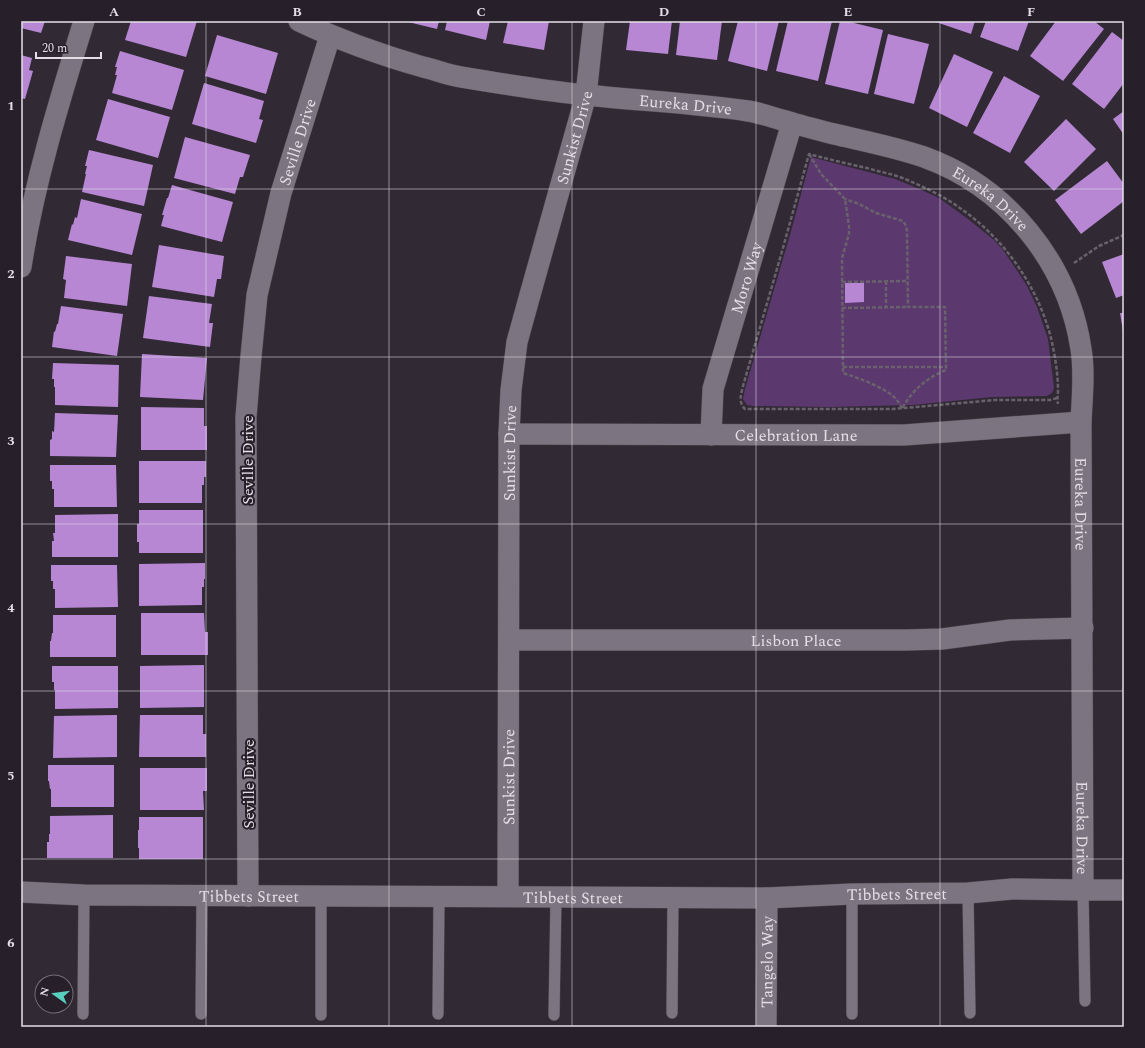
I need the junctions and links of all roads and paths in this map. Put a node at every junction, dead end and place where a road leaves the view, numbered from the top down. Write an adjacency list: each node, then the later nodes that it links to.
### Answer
1 (84, 21): 10 (street)
2 (299, 21): 4 (street, Eureka Drive)
3 (594, 21): 5 (street, Sunkist Drive)
4 (330, 36): 5 (street, Eureka Drive); 33 (street, Seville Drive)
5 (586, 95): 6 (street, Eureka Drive); 22 (street, Sunkist Drive)
6 (792, 123): 11 (street, Eureka Drive); 23 (street, Moro Way)
7 (808, 154): 8 (path); 20 (path); 20 (path)
8 (845, 199): 13 (path); 14 (path)
9 (1124, 235): 11 (path)
10 (21, 267)
11 (1055, 271): 21 (street, Eureka Drive)
12 (886, 281): 13 (path); 14 (path); 15 (path)
13 (908, 281): 16 (path)
14 (842, 282): 17 (path)
15 (886, 307): 16 (path); 17 (path)
16 (908, 307): 19 (path)
17 (842, 308): 18 (path)
18 (843, 367): 19 (path); 20 (path)
19 (946, 367): 20 (path)
20 (902, 409)
21 (1081, 422): 23 (street, Celebration Lane); 24 (street, Eureka Drive)
22 (509, 434): 23 (street, Celebration Lane); 25 (street, Sunkist Drive)
23 (711, 435)
24 (1083, 628): 25 (street, Lisbon Place); 26 (street, Eureka Drive)
25 (509, 640): 35 (street, Sunkist Drive)
26 (1083, 890): 27 (street, Tibbets Street); 29 (street, Tibbets Street); 40 (lane)
27 (1124, 890)
28 (21, 892): 31 (street, Tibbets Street)
29 (968, 893): 30 (street, Tibbets Street); 42 (lane)
30 (852, 894): 39 (street, Tibbets Street); 46 (lane)
31 (84, 895): 32 (street, Tibbets Street); 43 (lane)
32 (202, 896): 33 (street, Tibbets Street); 44 (lane)
33 (248, 896): 34 (street, Tibbets Street)
34 (321, 896): 36 (street, Tibbets Street); 47 (lane)
35 (508, 896): 36 (street, Tibbets Street); 37 (street, Tibbets Street)
36 (439, 897): 45 (lane)
37 (556, 897): 38 (street, Tibbets Street); 48 (lane)
38 (673, 897): 39 (street, Tibbets Street); 41 (lane)
39 (767, 898): 49 (street, Tangelo Way)
40 (1085, 1001)
41 (672, 1013)
42 (970, 1013)
43 (83, 1014)
44 (201, 1014)
45 (438, 1014)
46 (852, 1014)
47 (321, 1015)
48 (554, 1015)
49 (766, 1027)

